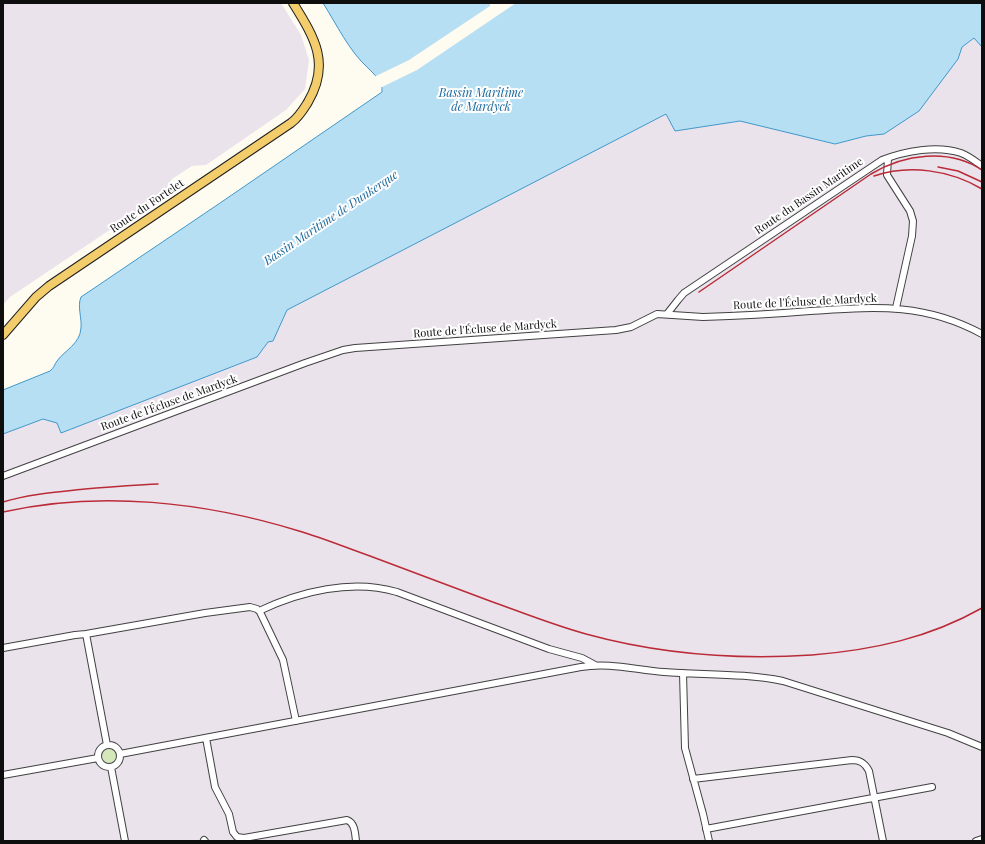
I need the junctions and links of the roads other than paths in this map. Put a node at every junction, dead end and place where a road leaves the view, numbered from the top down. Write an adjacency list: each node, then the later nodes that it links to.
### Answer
1 (293, 3): 2 (main road, Route du Fortelet)
2 (308, 102): 7 (main road, Route du Fortelet); 9 (main road, Route du Fortelet)
3 (888, 158): 4 (street, Route du Bassin Maritime); 5 (street); 6 (street, Route du Bassin Maritime)
4 (982, 166)
5 (896, 308): 6 (street, Route de l'Écluse de Mardyck); 8 (street, Route de l'Écluse de Mardyck)
6 (668, 314): 10 (street, Route de l'Écluse de Mardyck)
7 (3, 328)
8 (982, 334)
9 (3, 335)
10 (3, 476)
11 (259, 611): 12 (street); 14 (street); 16 (street)
12 (86, 634): 13 (street); 18 (street)
13 (3, 648)
14 (595, 665): 15 (street); 16 (street)
15 (683, 673): 19 (street); 24 (street)
16 (296, 720): 17 (street)
17 (206, 738): 20 (street); 31 (street)
18 (107, 745): 20 (street); 21 (street)
19 (982, 746)
20 (120, 754): 22 (street)
21 (98, 758): 22 (street); 23 (street)
22 (111, 767): 30 (street)
23 (3, 775)
24 (693, 779): 26 (street); 27 (street)
25 (932, 787): 26 (street)
26 (875, 798): 27 (street); 33 (street)
27 (706, 829): 29 (street)
28 (982, 839): 34 (street)
29 (708, 840): 32 (street)
30 (125, 841)
31 (356, 841)
32 (701, 841)
33 (883, 841)
34 (976, 841)

